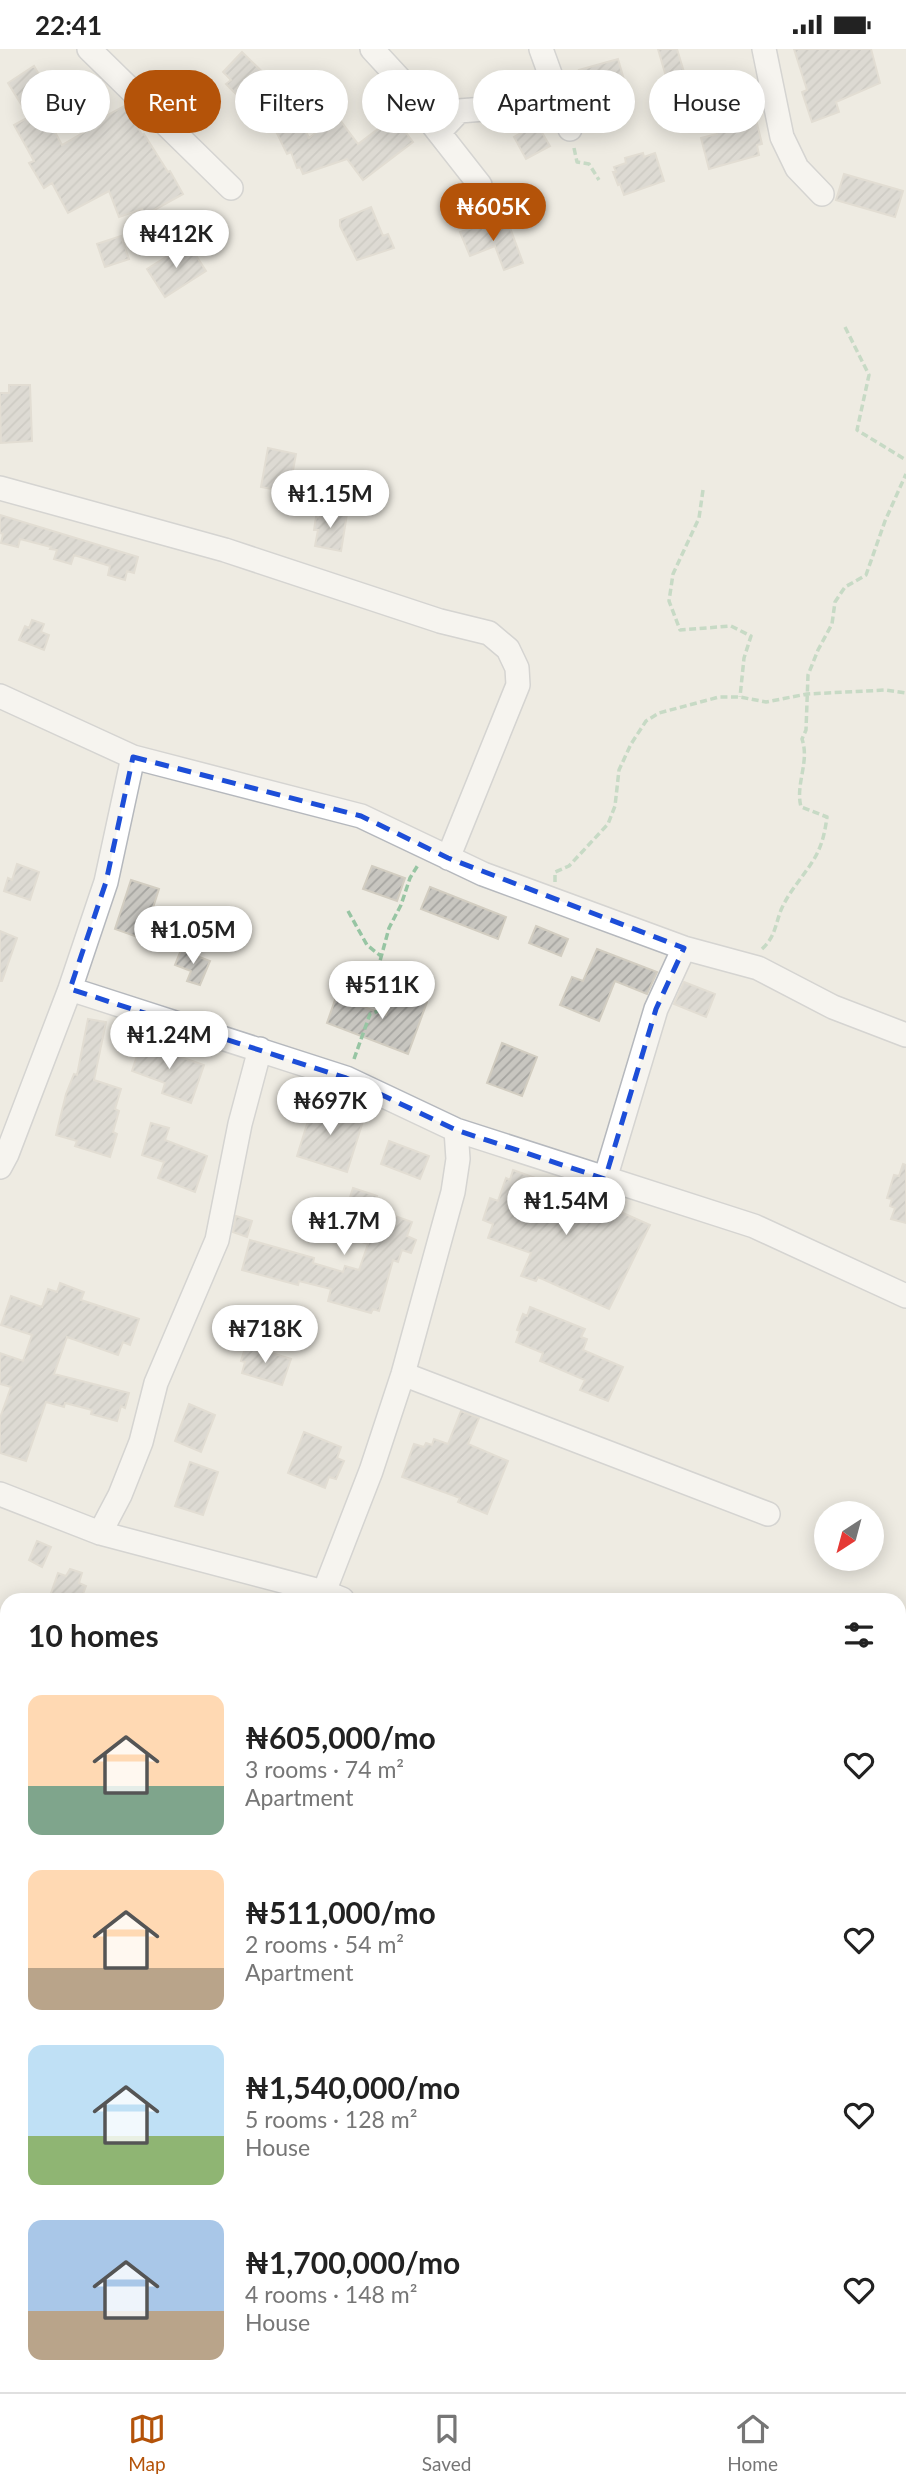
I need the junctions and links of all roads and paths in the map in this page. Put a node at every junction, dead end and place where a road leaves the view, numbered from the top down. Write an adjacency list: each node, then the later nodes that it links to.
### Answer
1 (89, 49): 9 (street)
2 (372, 49): 6 (street); 11 (street)
3 (541, 49): 5 (street)
4 (764, 49): 10 (street)
5 (548, 70)
6 (473, 110)
7 (570, 133): 8 (path)
8 (599, 180)
9 (231, 188)
10 (822, 194)
11 (473, 214)
12 (845, 327): 13 (path)
13 (906, 460)
14 (906, 474): 18 (path)
15 (0, 488): 22 (street)
16 (703, 490): 20 (path)
17 (906, 693): 18 (path)
18 (807, 694): 20 (path); 27 (path)
19 (0, 696): 21 (street)
20 (740, 697): 23 (path)
21 (133, 757): 22 (street); 28 (street)
22 (448, 857): 23 (street); 26 (path)
23 (555, 901): 25 (street)
24 (348, 911): 26 (path)
25 (684, 948): 27 (street); 34 (street)
26 (382, 957): 31 (path)
27 (758, 968): 29 (street)
28 (70, 989): 30 (street); 33 (street)
29 (906, 1035)
30 (260, 1049): 31 (street); 39 (street)
31 (346, 1078): 32 (street)
32 (456, 1130): 34 (street); 36 (street)
33 (0, 1167)
34 (605, 1179): 35 (street)
35 (906, 1296)
36 (403, 1374): 38 (street); 41 (street)
37 (0, 1494): 39 (street)
38 (768, 1514)
39 (100, 1533): 40 (street)
40 (322, 1593)
41 (334, 1593)

